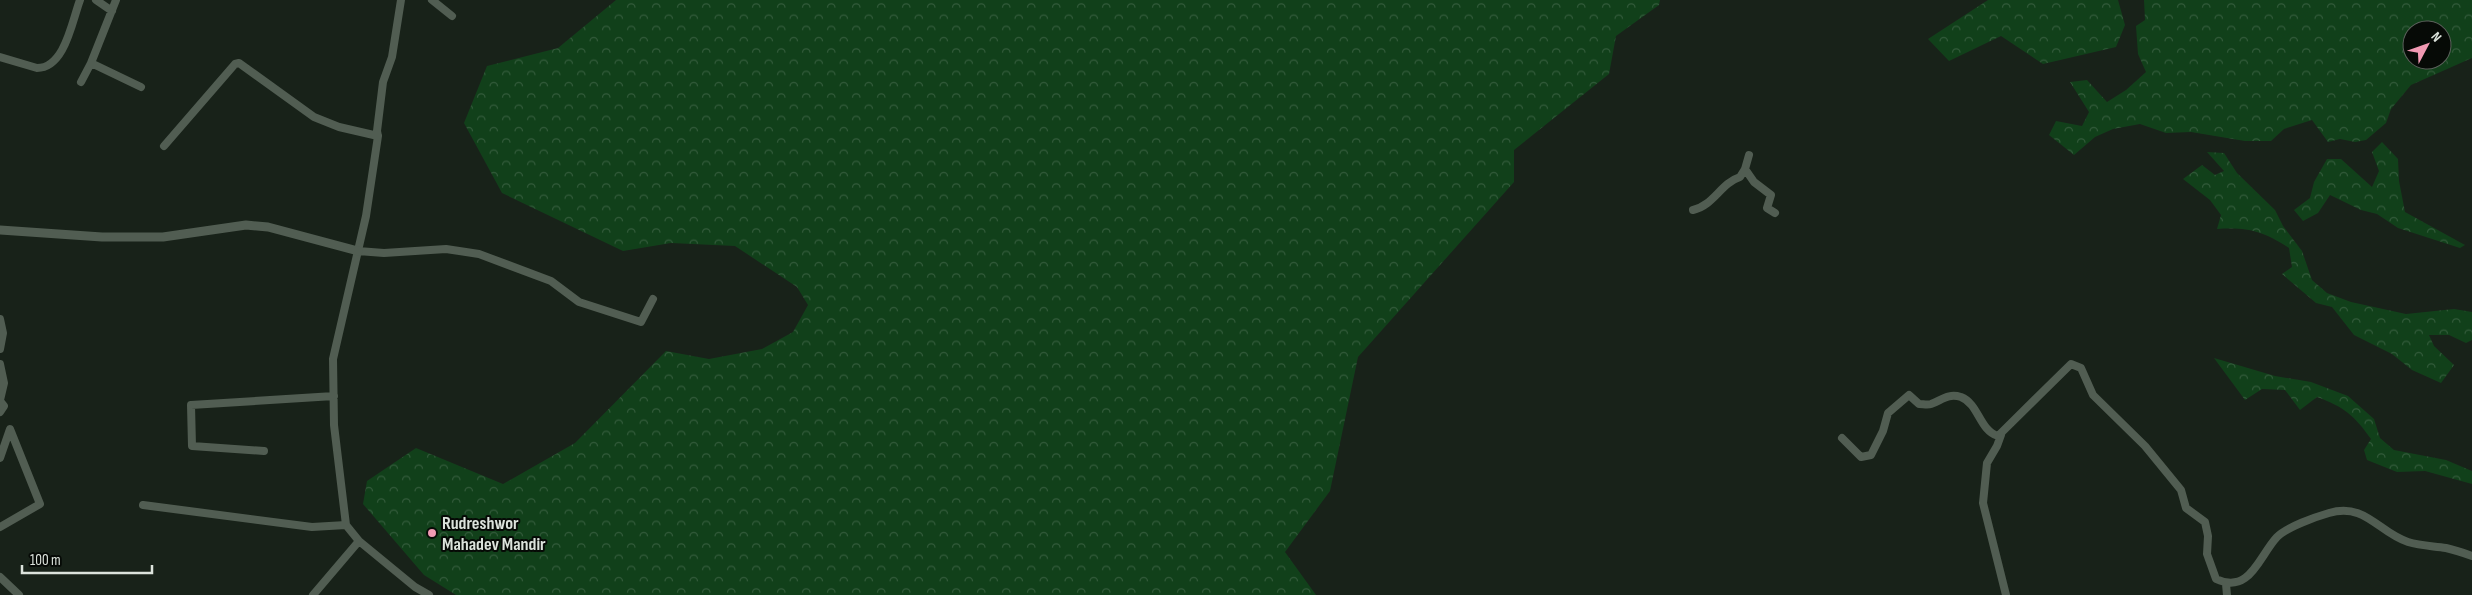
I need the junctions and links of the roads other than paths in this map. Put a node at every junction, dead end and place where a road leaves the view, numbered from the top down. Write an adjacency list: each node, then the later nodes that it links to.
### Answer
1 (80, 0): 8 (street)
2 (96, 0): 6 (street)
3 (116, 0): 6 (street)
4 (401, 0): 12 (street)
5 (432, 0): 7 (street)
6 (112, 11): 9 (street)
7 (452, 16)
8 (0, 57)
9 (91, 63): 10 (street); 11 (street)
10 (81, 82)
11 (141, 87)
12 (378, 136): 13 (street); 19 (street)
13 (164, 146)
14 (1749, 155): 15 (street)
15 (1745, 169): 16 (street); 17 (street)
16 (1693, 210)
17 (1775, 213)
18 (0, 230): 19 (street)
19 (358, 251): 20 (street); 24 (street)
20 (653, 299)
21 (0, 319): 22 (street)
22 (0, 349)
23 (0, 364): 25 (street)
24 (334, 396): 29 (street); 32 (street)
25 (0, 401): 26 (street)
26 (0, 412)
27 (2001, 435): 28 (street); 37 (street); 41 (street)
28 (1842, 438)
29 (264, 452)
30 (0, 458): 33 (street)
31 (143, 505): 32 (street)
32 (346, 525): 34 (street)
33 (0, 527)
34 (359, 541): 39 (street); 40 (street)
35 (2472, 556): 37 (street)
36 (0, 577): 38 (street)
37 (2226, 584): 42 (street)
38 (19, 595)
39 (313, 595)
40 (430, 595)
41 (2006, 595)
42 (2227, 595)

